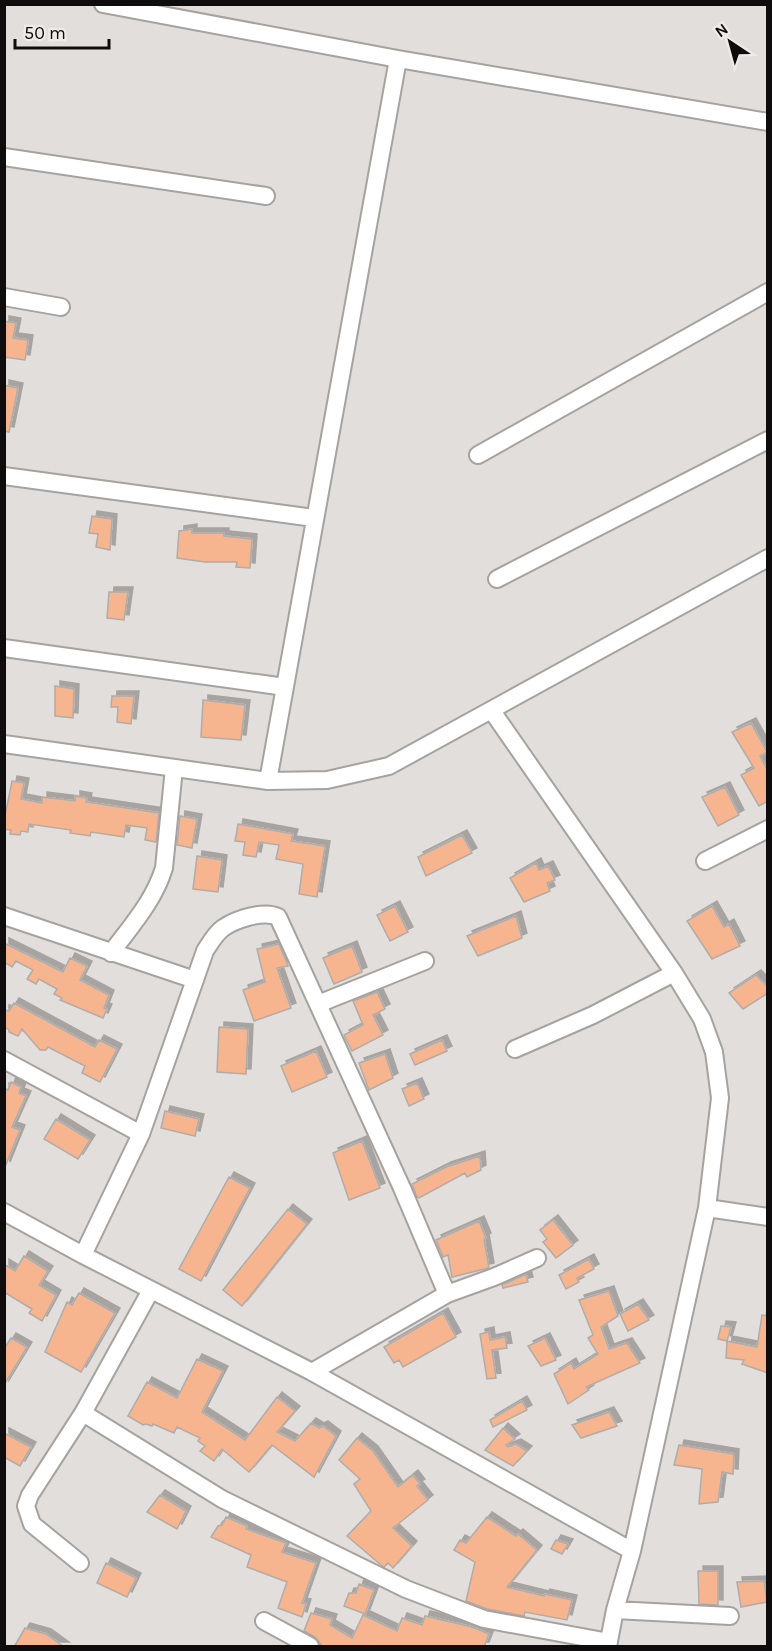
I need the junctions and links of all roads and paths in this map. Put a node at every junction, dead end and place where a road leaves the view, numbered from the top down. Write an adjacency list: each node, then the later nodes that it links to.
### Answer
1 (103, 4): 2 (street)
2 (398, 59): 3 (street); 12 (street)
3 (768, 122)
4 (4, 157): 5 (street)
5 (266, 196)
6 (768, 292): 10 (street)
7 (4, 297): 8 (street)
8 (61, 307)
9 (768, 440): 14 (street)
10 (478, 455)
11 (4, 476): 12 (street)
12 (314, 518): 16 (street)
13 (768, 558): 17 (street)
14 (497, 579)
15 (4, 648): 16 (street)
16 (285, 687): 20 (street)
17 (492, 711): 20 (street); 26 (street)
18 (4, 744): 19 (street)
19 (174, 768): 20 (street); 24 (street)
20 (268, 781)
21 (768, 829): 22 (street)
22 (705, 861)
23 (4, 916): 24 (street)
24 (111, 953): 27 (street)
25 (424, 960): 28 (street)
26 (674, 973): 29 (street); 32 (street)
27 (195, 980): 28 (street); 31 (street)
28 (318, 1004): 38 (street)
29 (515, 1049)
30 (4, 1060): 31 (street)
31 (141, 1134): 35 (street)
32 (707, 1208): 34 (street); 41 (street)
33 (4, 1212): 35 (street)
34 (768, 1217)
35 (83, 1255): 37 (street)
36 (537, 1258): 38 (street)
37 (151, 1290): 39 (street); 40 (street)
38 (447, 1294): 39 (street)
39 (312, 1372): 41 (street)
40 (83, 1413): 42 (street); 46 (street)
41 (632, 1551): 43 (street)
42 (80, 1563)
43 (615, 1610): 44 (street); 46 (street)
44 (730, 1616)
45 (264, 1621): 47 (street)
46 (609, 1644)
47 (310, 1647)

